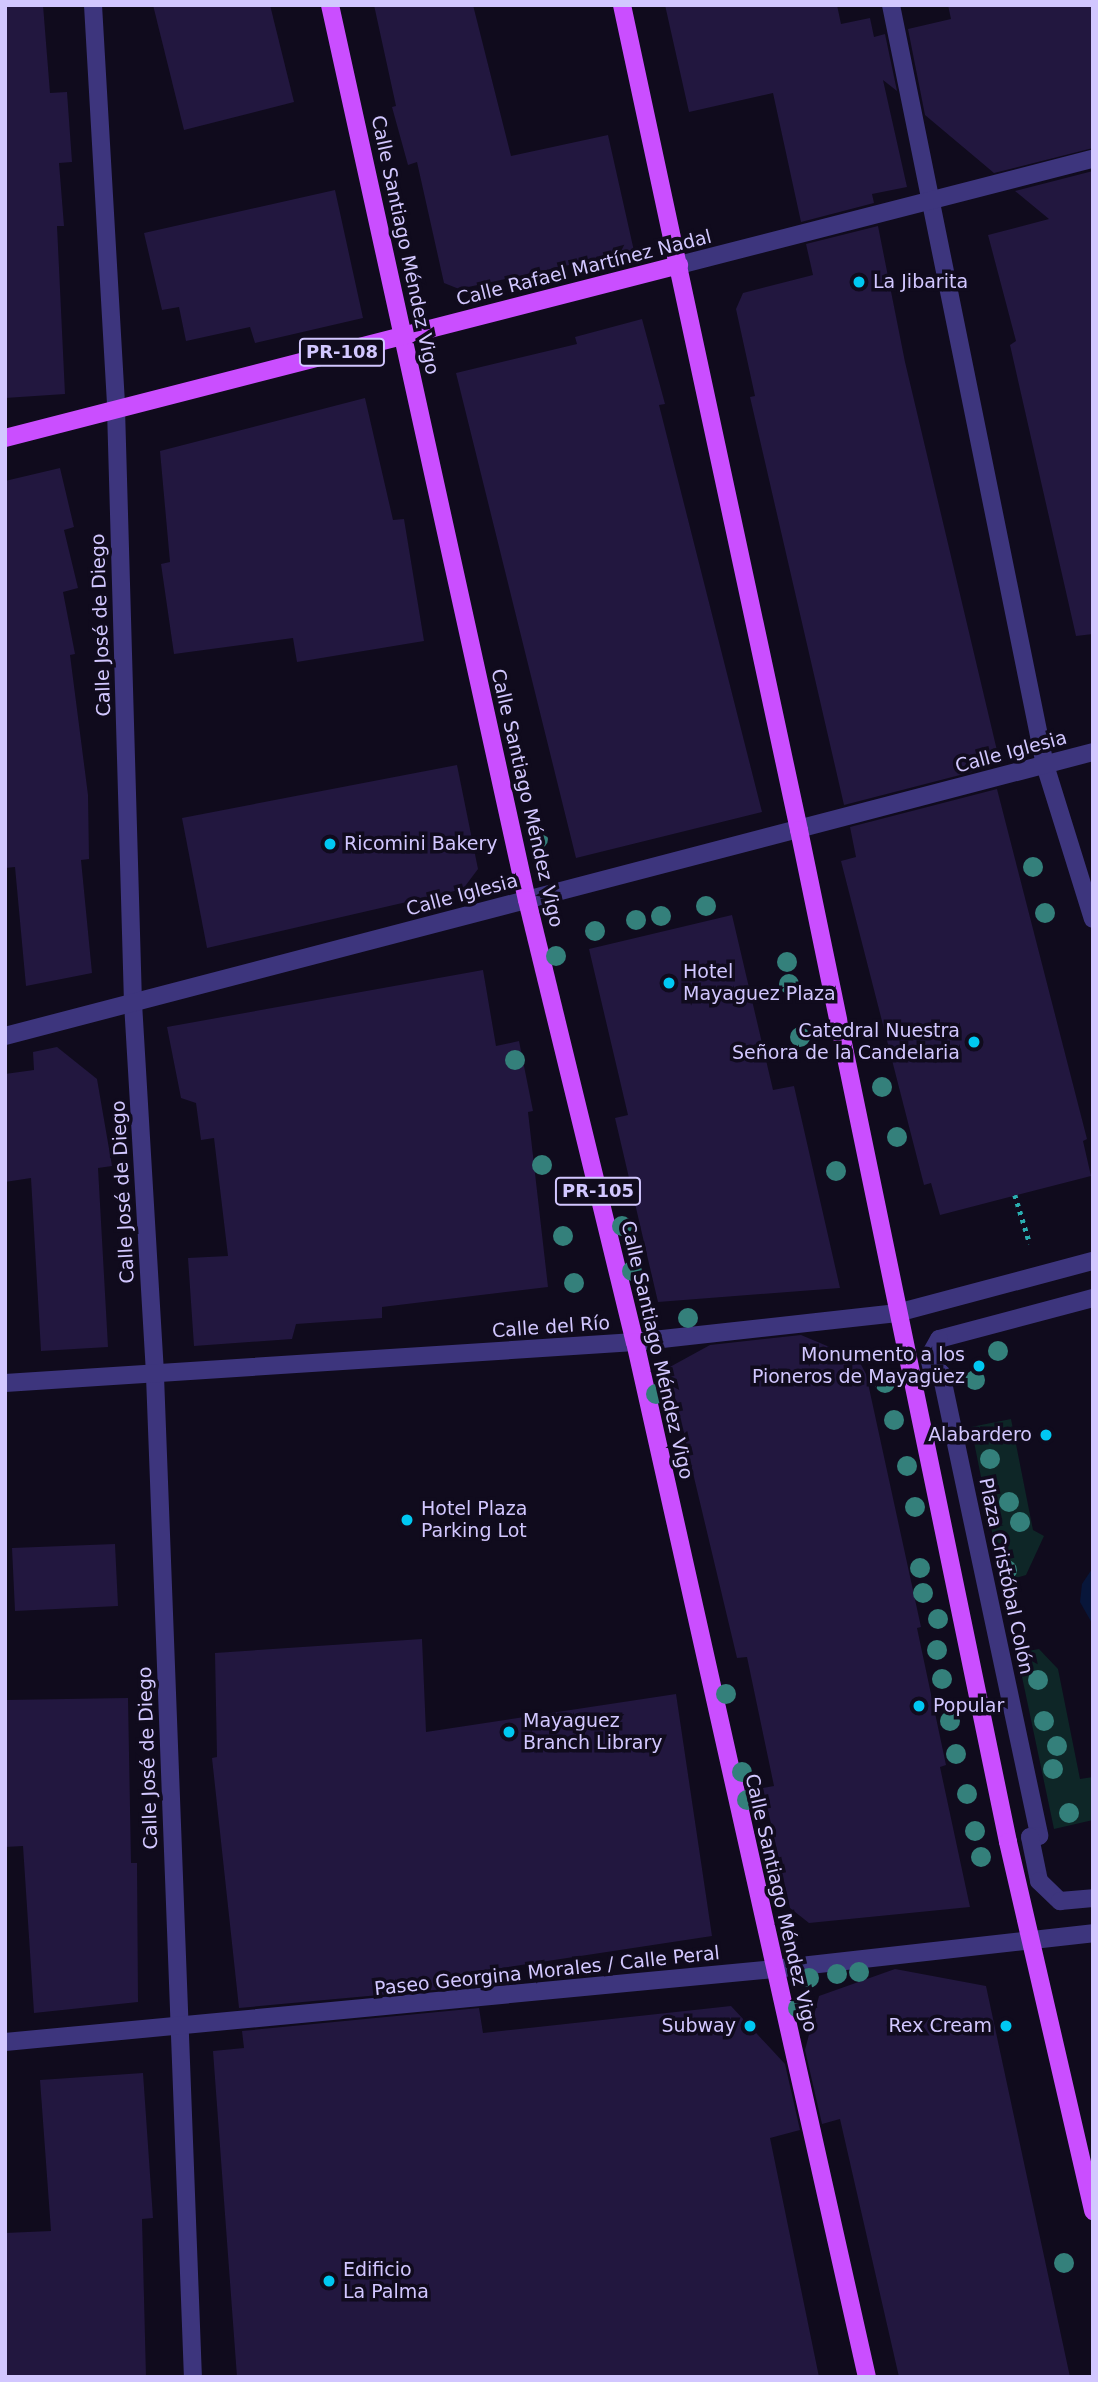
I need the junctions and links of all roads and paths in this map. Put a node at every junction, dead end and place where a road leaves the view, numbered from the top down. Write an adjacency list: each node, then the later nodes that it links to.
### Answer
1 (93, 5): 9 (street, Calle José de Diego)
2 (330, 5): 8 (main road, Calle Santiago Méndez Vigo / PR-105)
3 (622, 5): 7 (main road)
4 (891, 5): 6 (street)
5 (1093, 159): 6 (street, Calle Rafael Martínez Nadal)
6 (932, 200): 7 (street, Calle Rafael Martínez Nadal); 12 (street)
7 (679, 265): 8 (main road, Calle Rafael Martínez Nadal / PR-108); 13 (main road)
8 (403, 336): 9 (main road, Calle Rafael Martínez Nadal / PR-108); 14 (main road, Calle Santiago Méndez Vigo / PR-105)
9 (116, 409): 10 (main road, Calle Rafael Martínez Nadal / PR-108); 16 (street, Calle José de Diego)
10 (5, 439)
11 (1093, 752): 12 (street, Calle Iglesia)
12 (1045, 765): 13 (street, Calle Iglesia); 15 (street)
13 (799, 830): 14 (street, Calle Iglesia); 22 (main road)
14 (527, 900): 16 (street, Calle Iglesia); 23 (main road, Calle Santiago Méndez Vigo / PR-105)
15 (1093, 919)
16 (133, 1003): 17 (street, Calle Iglesia); 24 (street, Calle José de Diego)
17 (5, 1036)
18 (1016, 1195): 20 (path)
19 (1093, 1261): 20 (street, Calle del Río)
20 (1039, 1276): 22 (street, Calle del Río)
21 (1093, 1298): 26 (street, Plaza Cristóbal Colón)
22 (897, 1313): 23 (street, Calle del Río); 28 (main road)
23 (635, 1342): 24 (street, Calle del Río); 29 (main road, Calle Santiago Méndez Vigo / PR-105)
24 (155, 1376): 25 (street, Calle del Río); 30 (street, Calle José de Diego)
25 (5, 1383)
26 (1093, 1898)
27 (1093, 1933): 28 (street, Paseo Georgina Morales / Calle Peral)
28 (1030, 1939): 29 (street, Paseo Georgina Morales / Calle Peral); 32 (main road)
29 (774, 1969): 30 (street, Paseo Georgina Morales / Calle Peral); 34 (main road, Calle Santiago Méndez Vigo / PR-105)
30 (178, 2028): 31 (street, Paseo Georgina Morales / Calle Peral); 33 (street, Calle José de Diego)
31 (5, 2042)
32 (1093, 2211)
33 (192, 2377)
34 (867, 2377)

